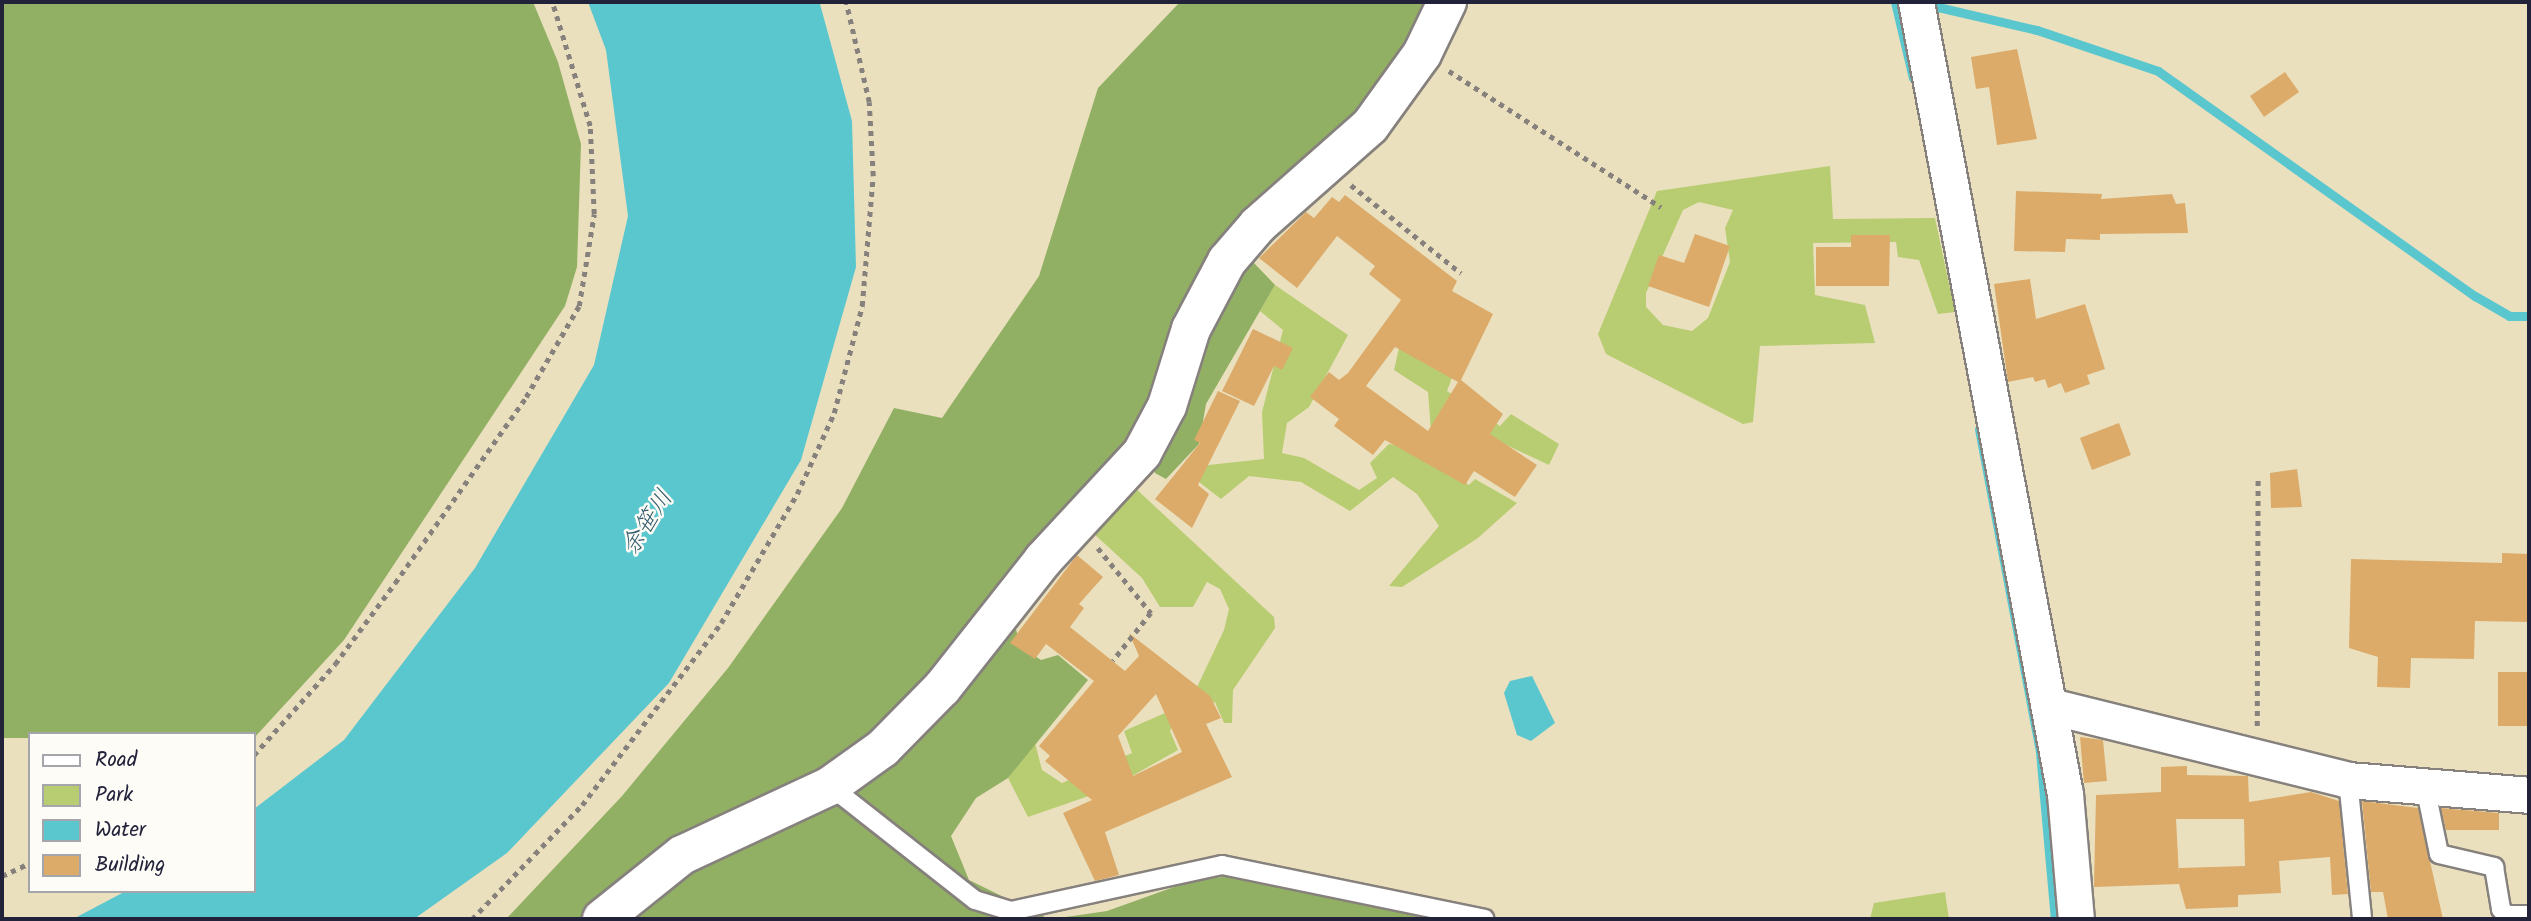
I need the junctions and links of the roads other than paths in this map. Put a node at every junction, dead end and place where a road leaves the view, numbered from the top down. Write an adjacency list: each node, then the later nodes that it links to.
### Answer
1 (1447, 2): 5 (street)
2 (1916, 2): 3 (street)
3 (2050, 706): 4 (street); 11 (street)
4 (2348, 780): 6 (street); 12 (lane)
5 (830, 786): 9 (street); 10 (lane)
6 (2426, 791): 7 (street); 8 (lane)
7 (2529, 795)
8 (2529, 915)
9 (602, 919)
10 (1485, 919)
11 (2076, 919)
12 (2362, 919)

